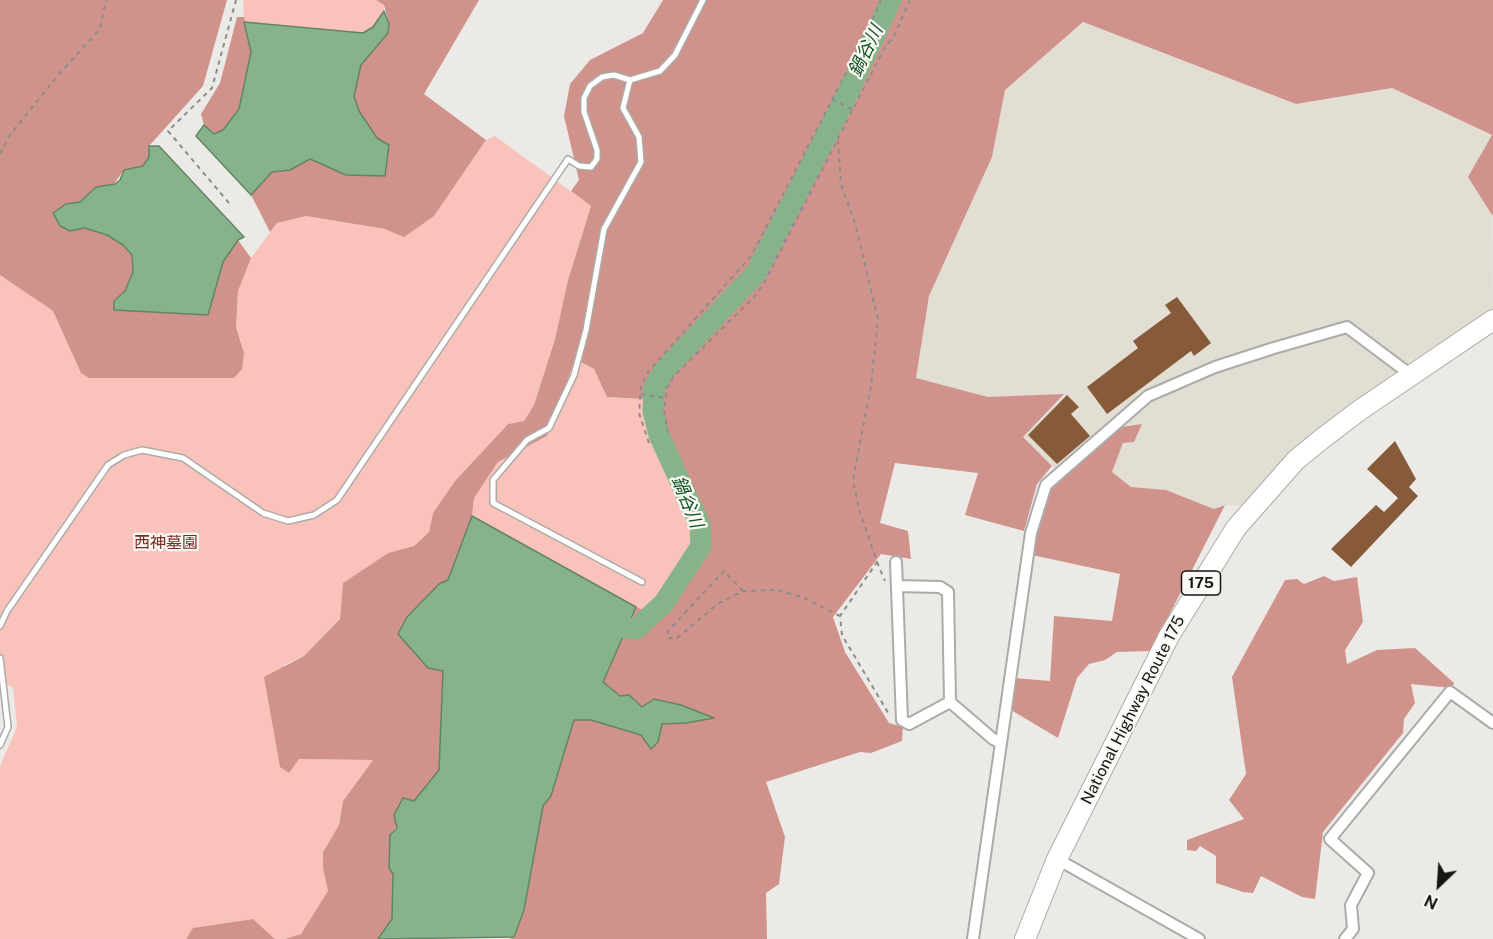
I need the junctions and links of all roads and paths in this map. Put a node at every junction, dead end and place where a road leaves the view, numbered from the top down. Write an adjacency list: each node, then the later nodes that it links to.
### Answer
1 (106, 0): 10 (path)
2 (236, 0): 11 (path)
3 (704, 0): 6 (lane)
4 (881, 0): 7 (path)
5 (910, 0): 8 (path)
6 (630, 80): 19 (lane); 23 (lane)
7 (832, 99): 8 (path); 14 (path)
8 (853, 110): 9 (path)
9 (838, 140): 15 (path); 22 (path)
10 (0, 154)
11 (229, 203)
12 (1493, 320): 13 (highway, National Highway Route 175 / 175)
13 (1411, 375): 28 (street); 30 (highway, National Highway Route 175 / 175)
14 (641, 394): 15 (path); 17 (path)
15 (664, 398): 16 (path)
16 (668, 432)
17 (649, 443)
18 (896, 562): 20 (street)
19 (642, 582)
20 (897, 586): 25 (street); 26 (street)
21 (743, 591): 21 (path); 22 (path)
22 (840, 616): 26 (path)
23 (0, 626)
24 (0, 658): 29 (lane)
25 (950, 702): 26 (street); 28 (street)
26 (902, 720)
27 (1493, 723): 34 (street)
28 (1001, 742): 31 (street)
29 (0, 745)
30 (1057, 859): 32 (highway, National Highway Route 175 / 175); 33 (street)
31 (973, 939)
32 (1025, 939)
33 (1199, 939)
34 (1345, 939)

